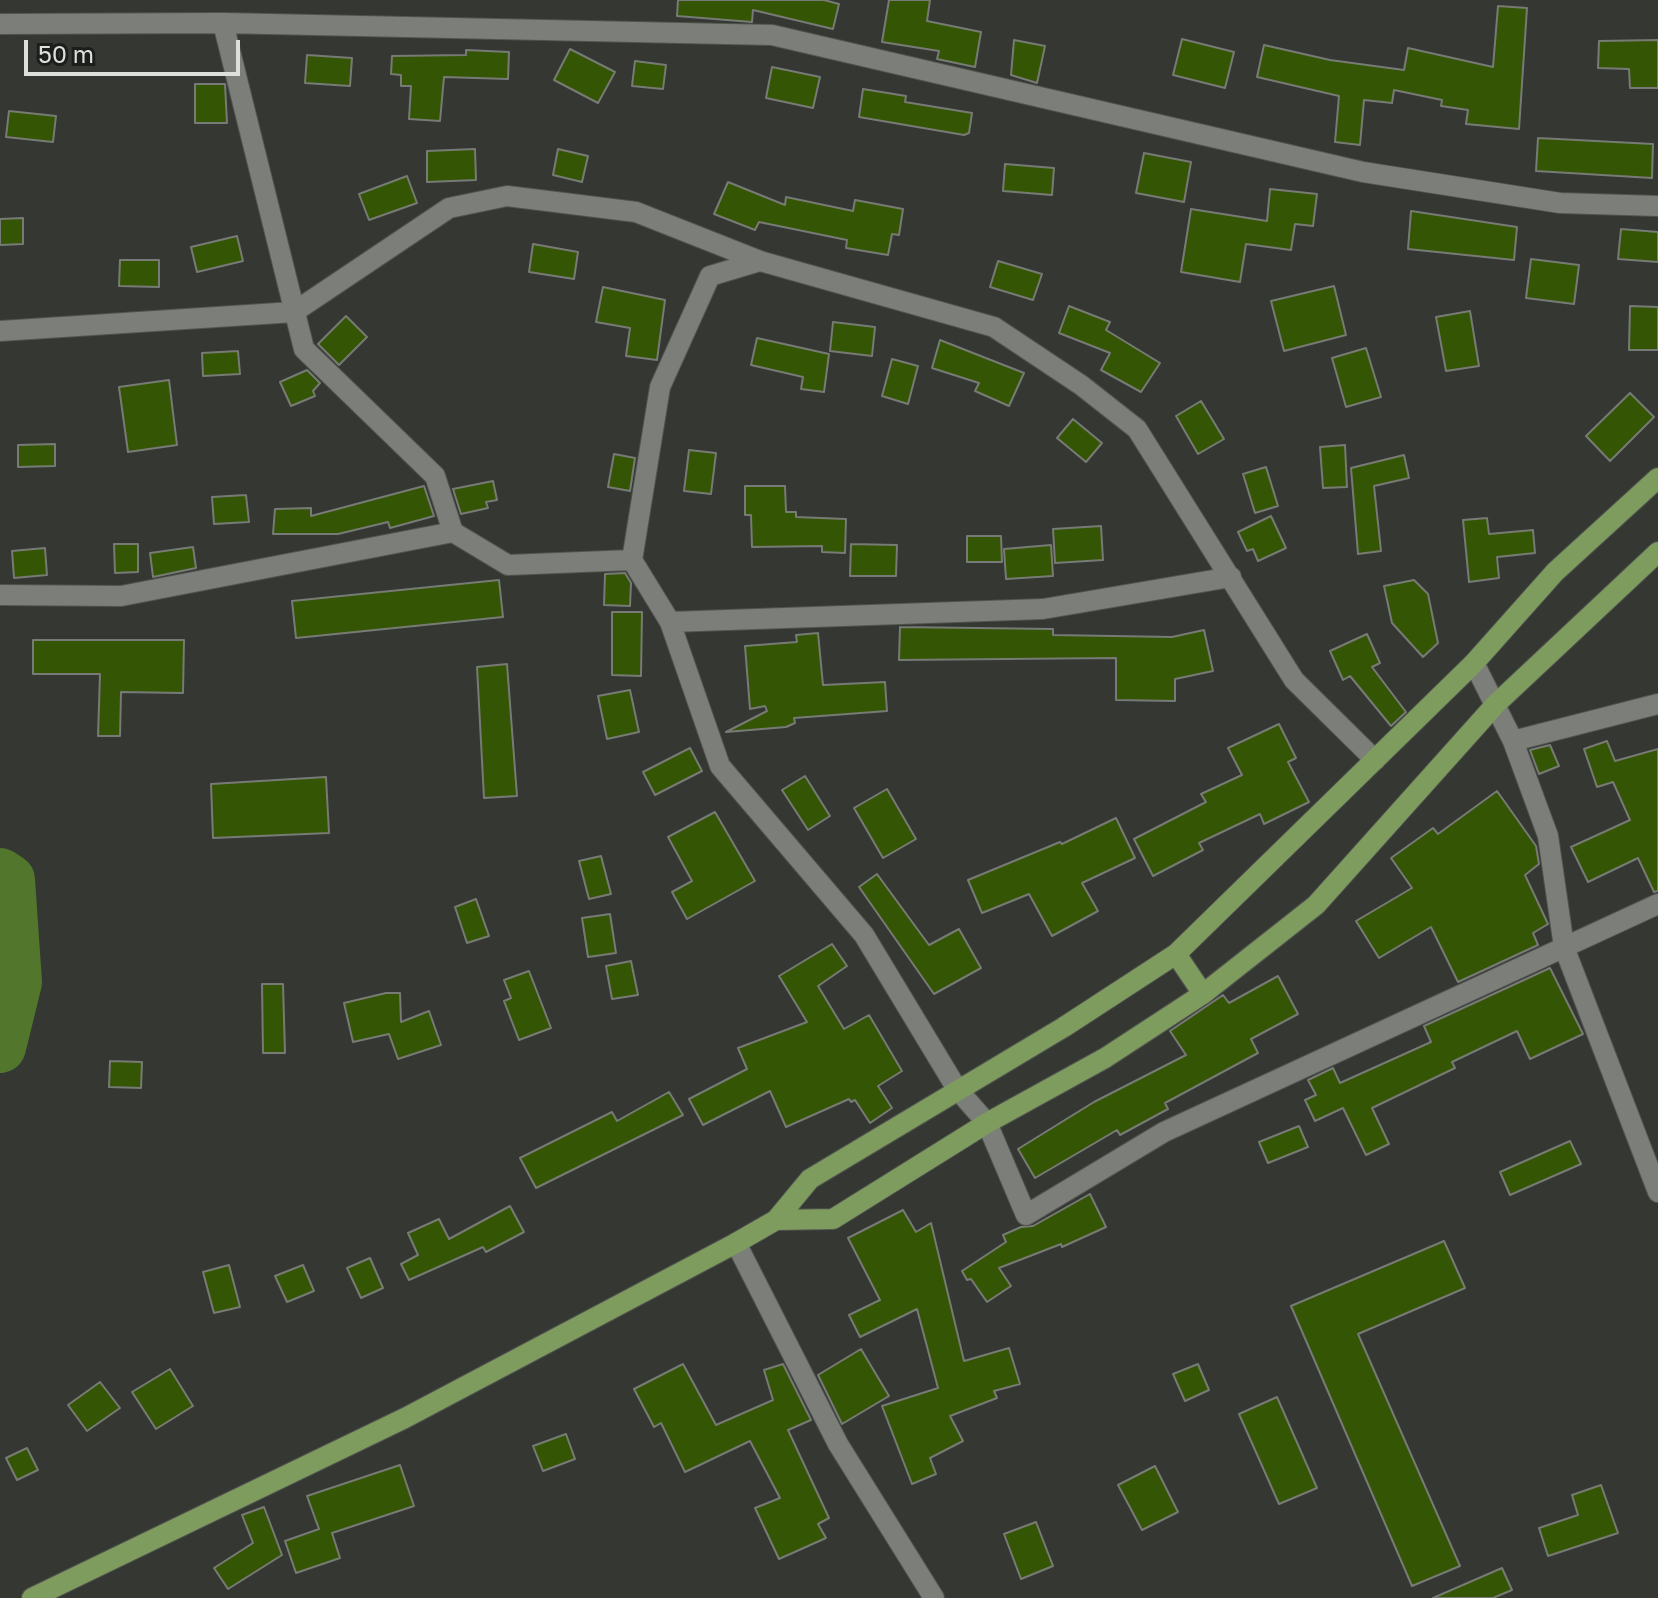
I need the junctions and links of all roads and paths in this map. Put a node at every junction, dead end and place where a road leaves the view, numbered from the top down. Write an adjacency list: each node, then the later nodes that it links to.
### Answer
1 (223, 23): 2 (street); 3 (street); 5 (street)
2 (0, 24)
3 (1658, 206)
4 (760, 261): 5 (street); 10 (street); 11 (street)
5 (294, 312): 6 (street); 8 (street)
6 (0, 331)
7 (1658, 478): 14 (main road)
8 (453, 532): 10 (street); 12 (street)
9 (1658, 552): 15 (main road)
10 (632, 560): 13 (street)
11 (1231, 577): 13 (street); 18 (street)
12 (0, 595)
13 (670, 622): 23 (street)
14 (1474, 663): 15 (street); 18 (main road)
15 (1496, 704): 17 (street); 22 (main road)
16 (1658, 704): 17 (street)
17 (1513, 741): 20 (street)
18 (1375, 760): 21 (main road)
19 (1658, 904): 20 (street)
20 (1564, 947): 24 (street); 25 (street)
21 (1176, 954): 22 (main road); 23 (main road)
22 (1203, 994): 24 (main road)
23 (957, 1089): 24 (street); 26 (main road)
24 (987, 1123): 26 (main road)
25 (1658, 1192)
26 (776, 1220): 27 (main road)
27 (736, 1243): 28 (main road); 29 (street)
28 (32, 1598)
29 (934, 1598)

